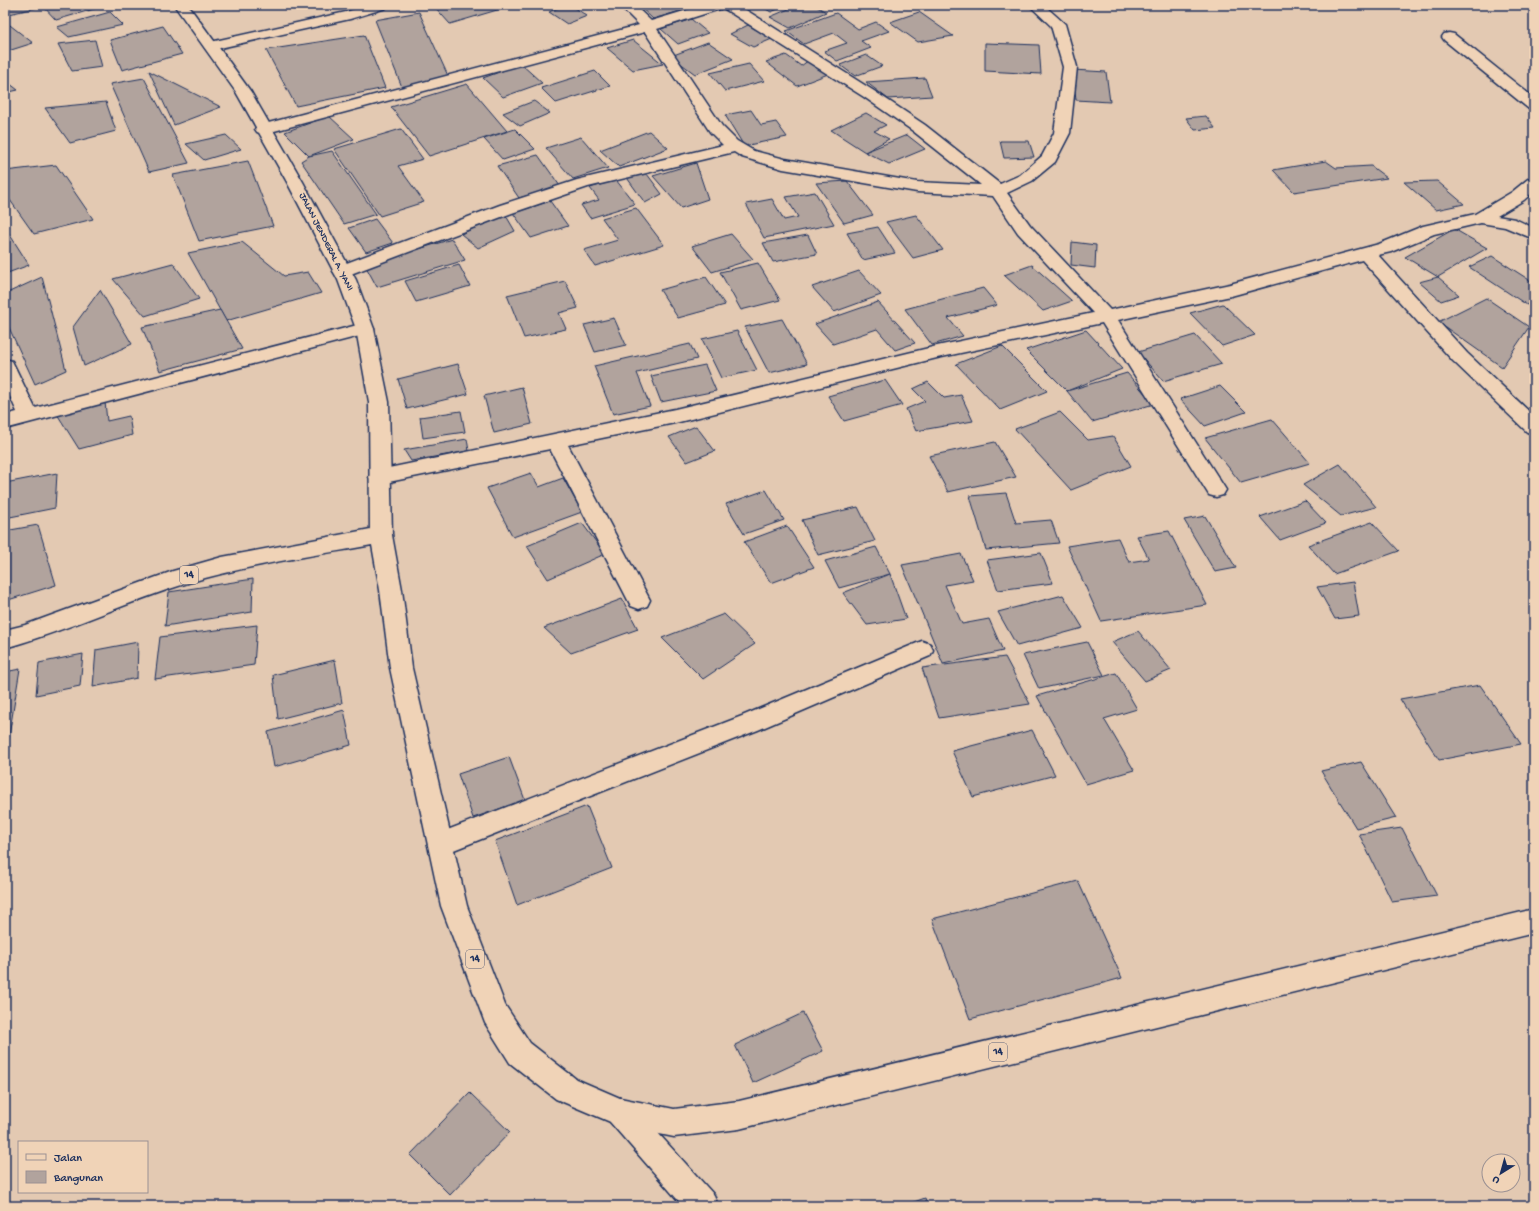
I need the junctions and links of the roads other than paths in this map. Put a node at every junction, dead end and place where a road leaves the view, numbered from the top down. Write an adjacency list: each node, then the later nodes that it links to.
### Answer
1 (181, 5): 9 (main road, JALAN JENDERAL A. YANI)
2 (381, 5): 9 (main road)
3 (626, 5): 7 (main road)
4 (719, 5): 7 (main road)
5 (728, 5): 14 (main road)
6 (1036, 5): 14 (main road)
7 (649, 27): 11 (main road); 12 (main road)
8 (1449, 37): 10 (main road)
9 (211, 46): 11 (main road, JALAN JENDERAL A. YANI)
10 (1534, 106)
11 (263, 129): 18 (main road, JALAN JENDERAL A. YANI)
12 (736, 147): 14 (main road); 18 (main road)
13 (1534, 182): 15 (main road)
14 (998, 191): 19 (main road)
15 (1481, 218): 16 (main road); 17 (main road)
16 (1534, 234)
17 (1366, 254): 19 (main road); 24 (main road)
18 (342, 271): 20 (main road, JALAN JENDERAL A. YANI)
19 (1107, 317): 25 (main road); 27 (main road)
20 (365, 329): 22 (main road); 26 (main road, JALAN JENDERAL A. YANI)
21 (5, 365): 22 (main road)
22 (29, 416): 23 (main road)
23 (5, 422)
24 (1534, 427)
25 (556, 441): 26 (main road); 29 (main road)
26 (379, 477): 28 (main road, JALAN JENDERAL A. YANI)
27 (1216, 490)
28 (381, 535): 30 (main road, 14); 32 (main road, 14)
29 (639, 600)
30 (5, 640)
31 (922, 650): 32 (main road)
32 (441, 844): 34 (main road, 14)
33 (1534, 921): 34 (main road, 14)
34 (620, 1112): 35 (main road)
35 (703, 1206)

